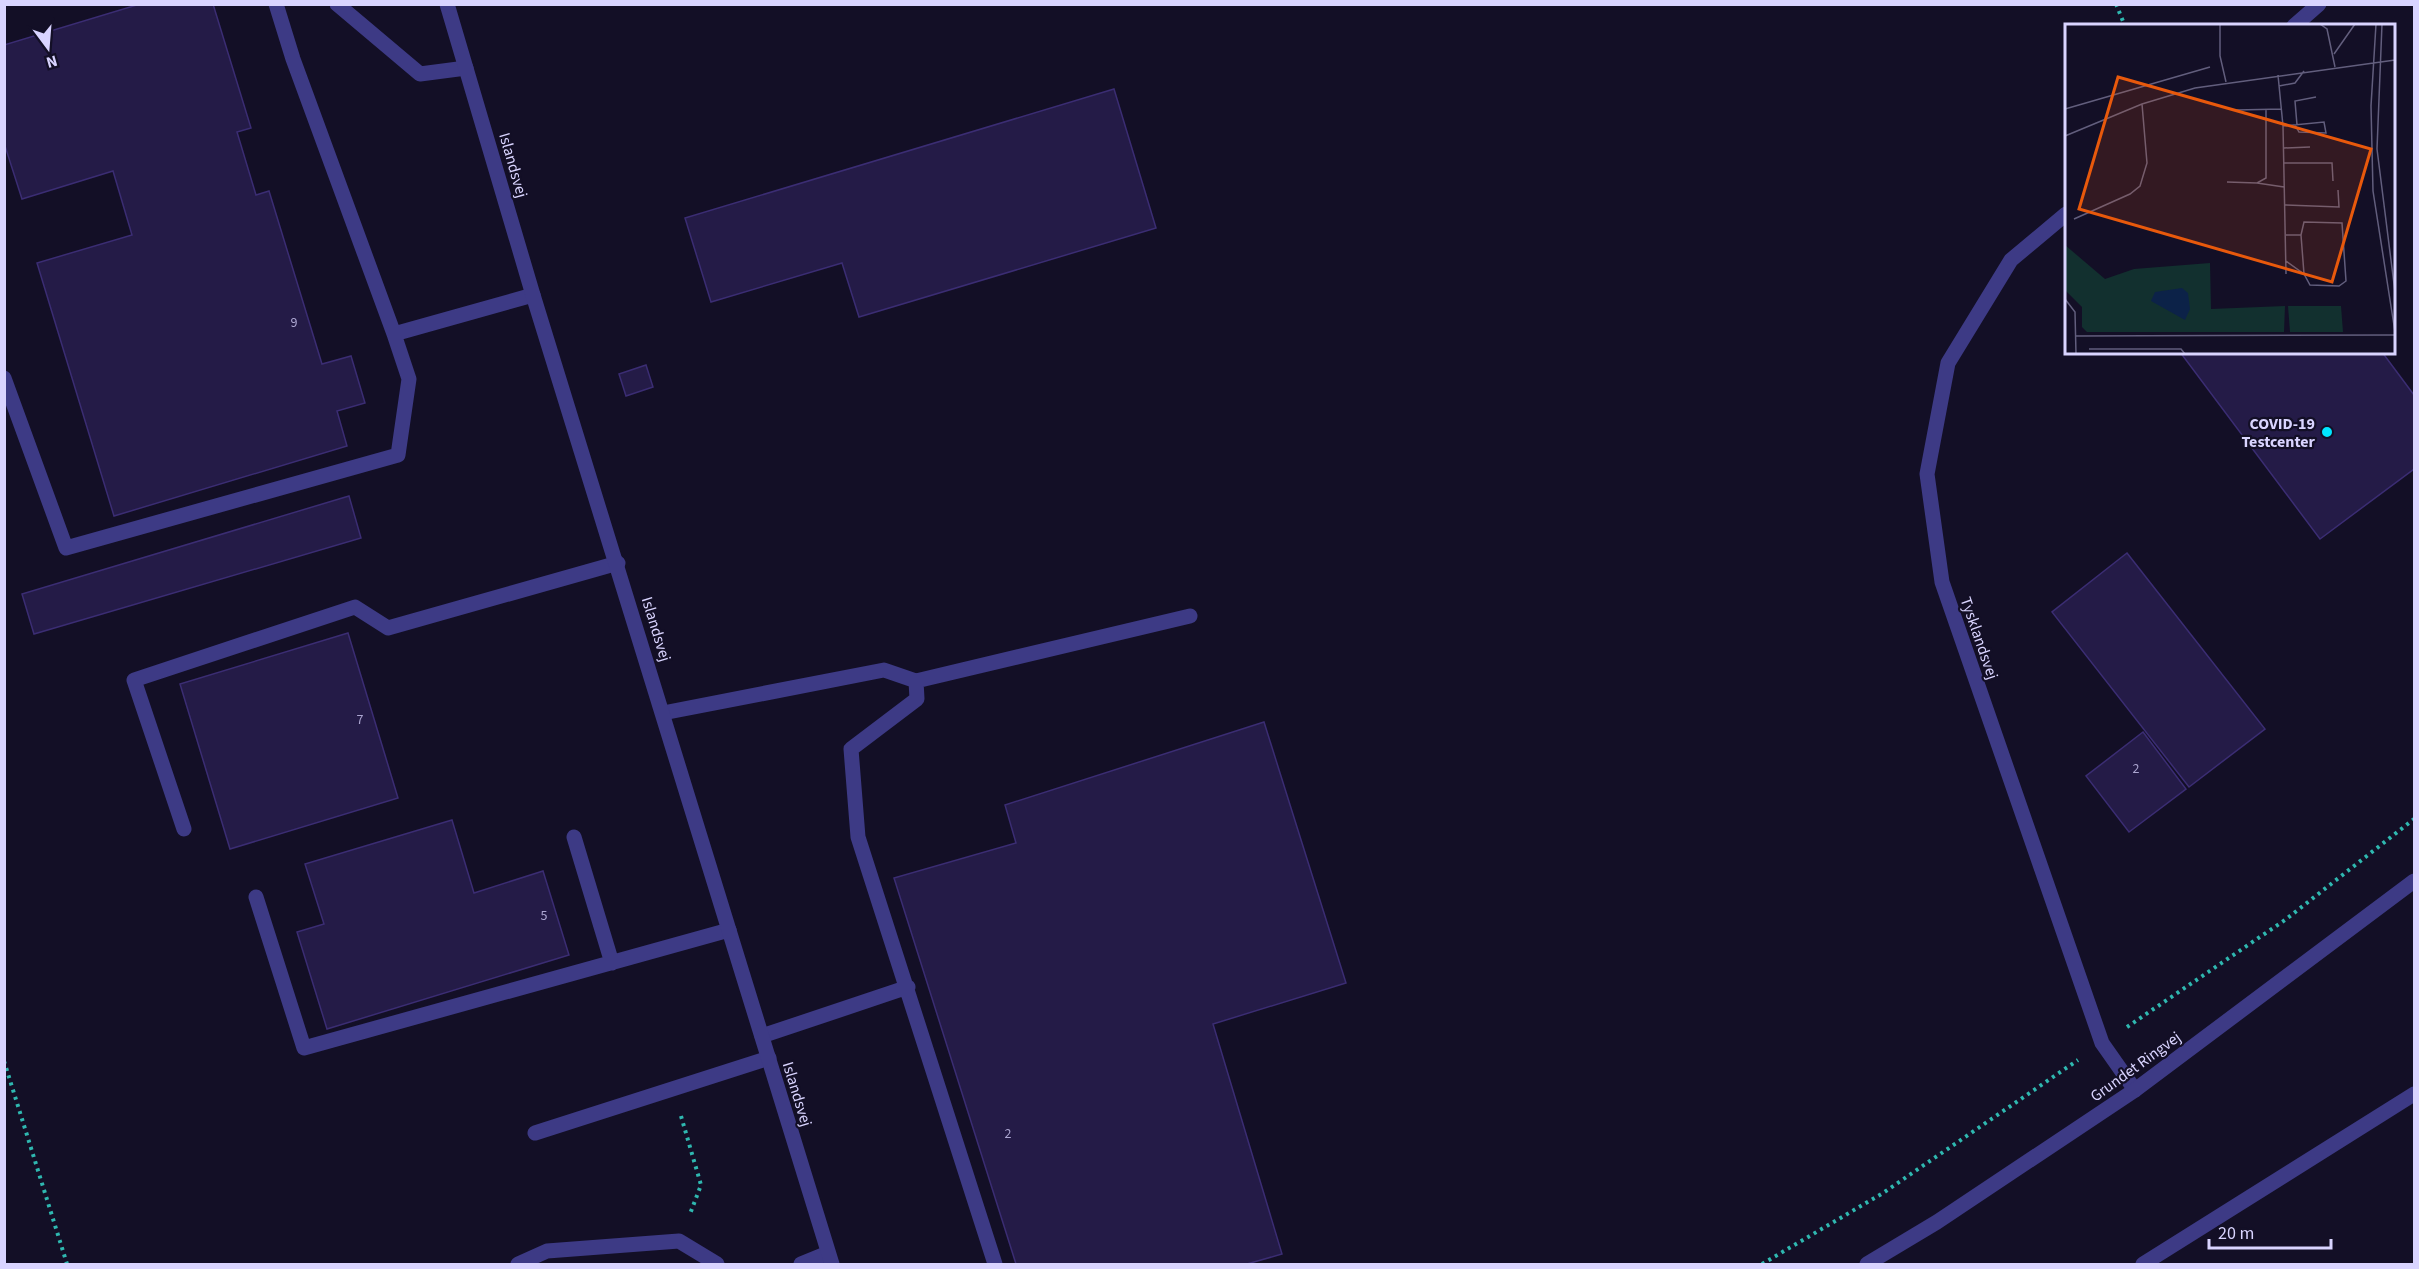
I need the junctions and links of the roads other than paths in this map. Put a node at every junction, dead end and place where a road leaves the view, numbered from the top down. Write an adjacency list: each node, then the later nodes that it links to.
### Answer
1 (276, 4): 9 (street)
2 (337, 4): 6 (street)
3 (447, 4): 6 (street, Islandsvej)
4 (2319, 4): 5 (street)
5 (2296, 24)
6 (466, 68): 8 (street, Islandsvej)
7 (2065, 216): 24 (street, Tysklandsvej)
8 (533, 295): 9 (street); 11 (street, Islandsvej)
9 (394, 334): 10 (street)
10 (4, 378)
11 (618, 563): 14 (street, Islandsvej); 15 (street)
12 (1190, 616): 13 (street)
13 (916, 681): 14 (street); 21 (street)
14 (663, 713): 19 (street, Islandsvej)
15 (184, 829)
16 (574, 837): 20 (street)
17 (2415, 881): 24 (street, Grundet Ringvej)
18 (256, 897): 20 (street)
19 (729, 930): 20 (street); 22 (street, Islandsvej)
20 (612, 963)
21 (908, 987): 22 (street); 31 (street)
22 (762, 1036): 23 (street, Islandsvej)
23 (769, 1058): 26 (street); 27 (street, Islandsvej)
24 (2134, 1090): 32 (street, Grundet Ringvej)
25 (2415, 1094): 33 (street)
26 (535, 1133)
27 (830, 1259): 30 (street)
28 (518, 1264): 29 (street)
29 (717, 1264)
30 (801, 1264)
31 (995, 1264)
32 (1867, 1264)
33 (2144, 1264)

